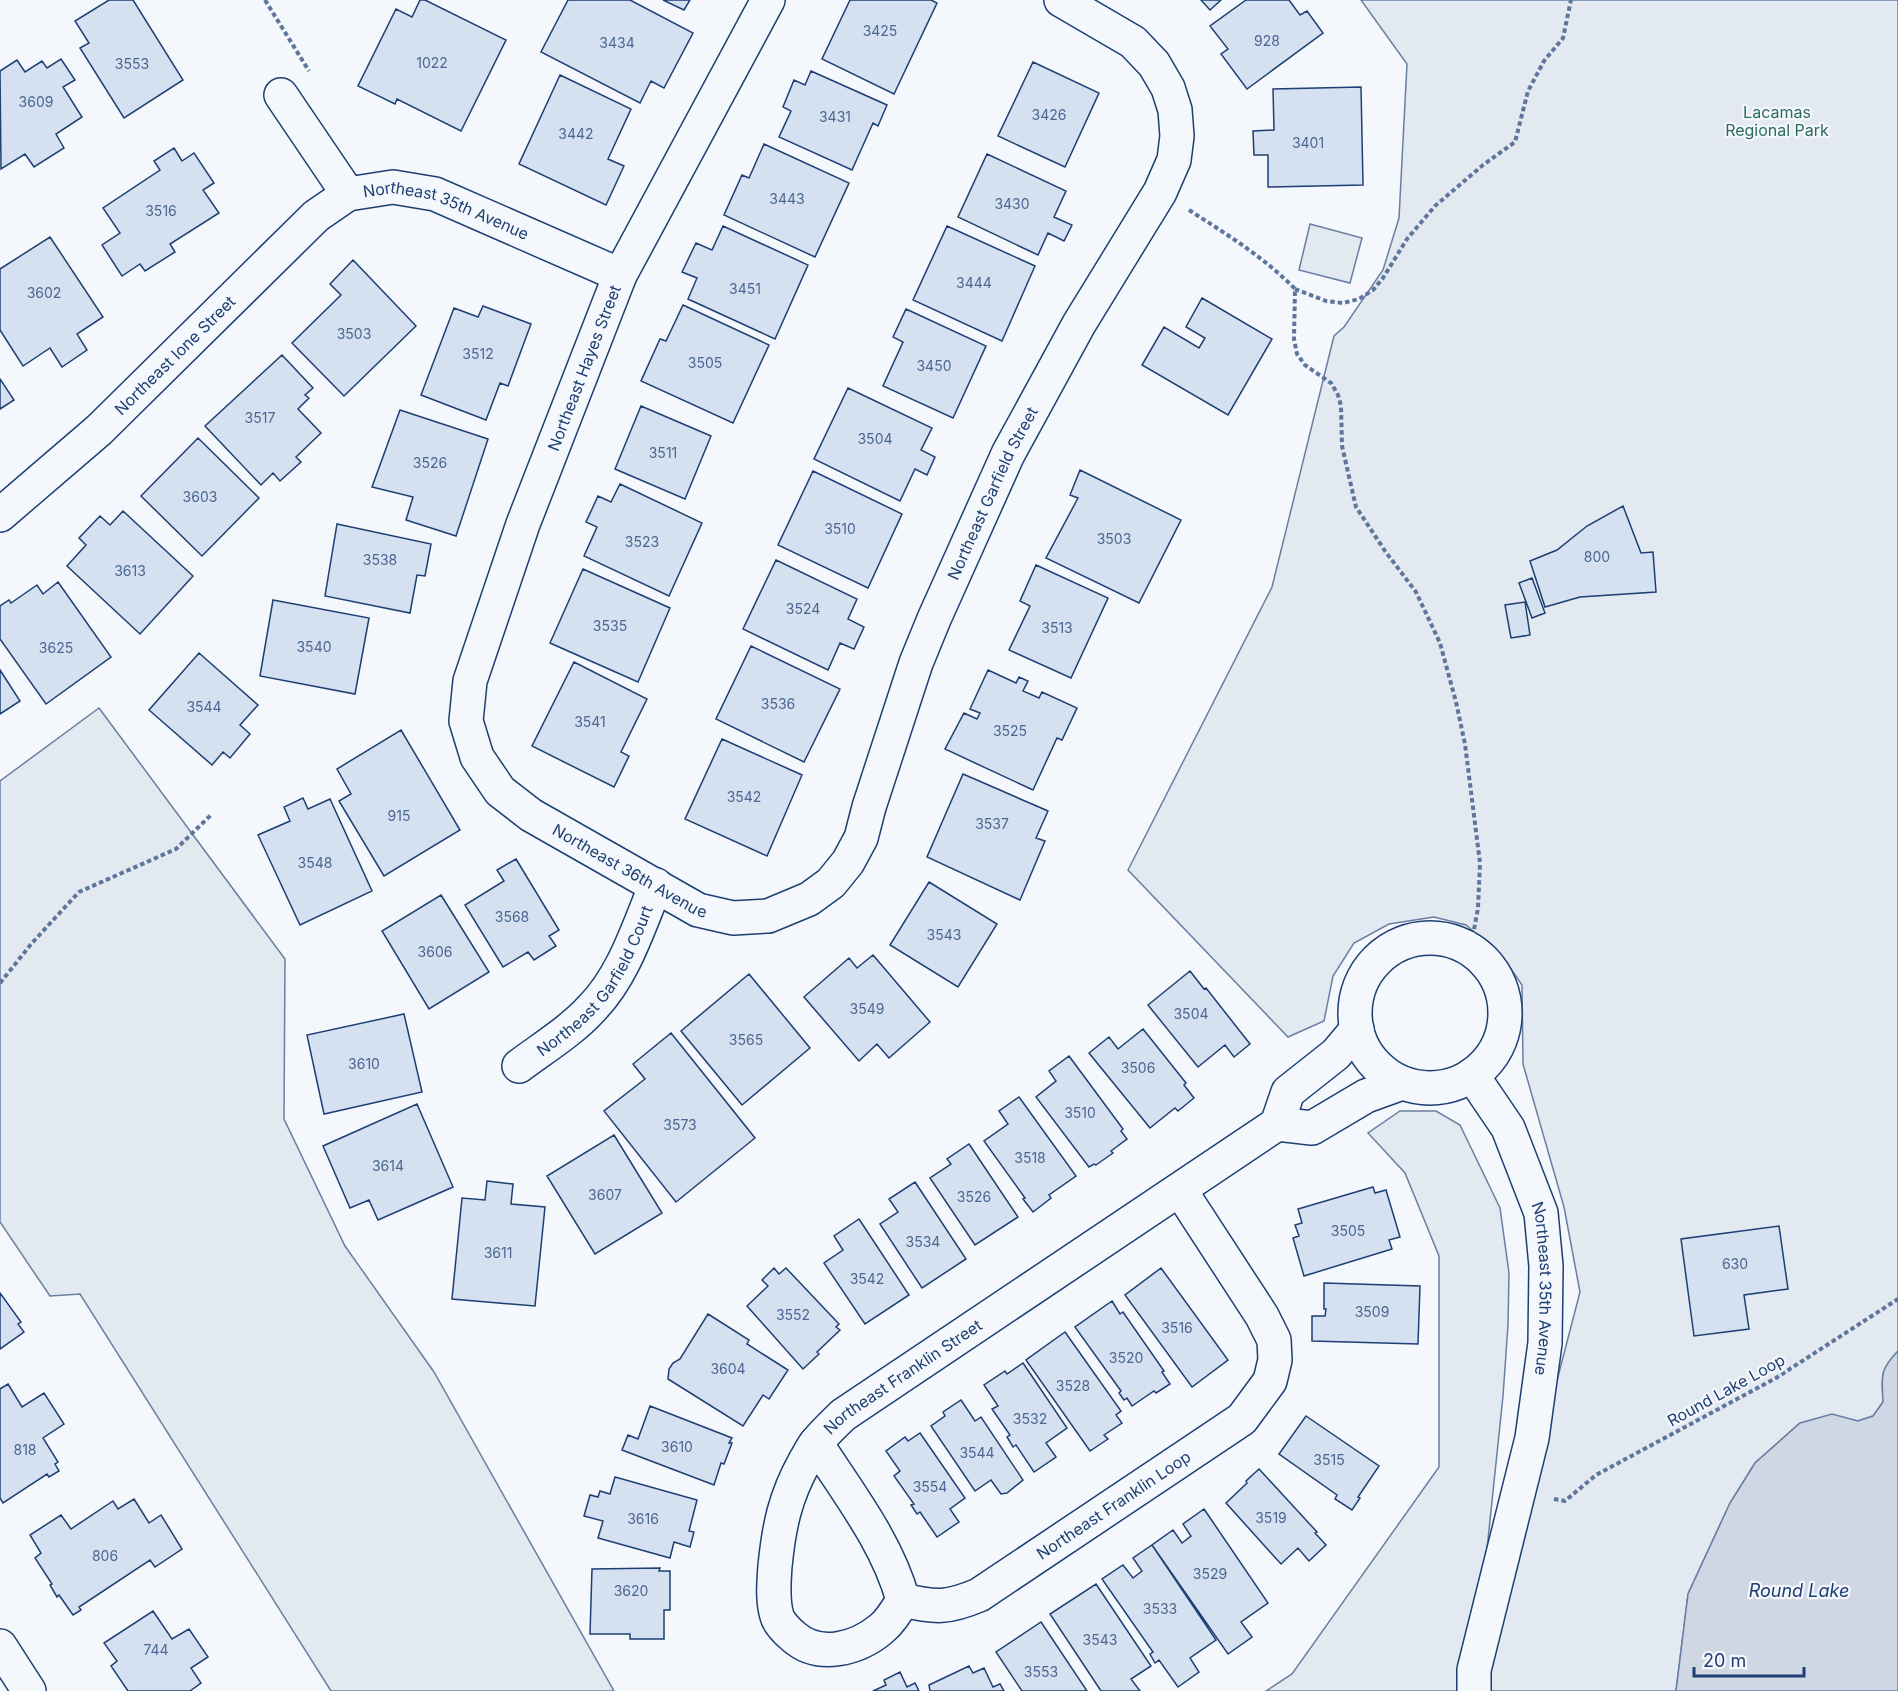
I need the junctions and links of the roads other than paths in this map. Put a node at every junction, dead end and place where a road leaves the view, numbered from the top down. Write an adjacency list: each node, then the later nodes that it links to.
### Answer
1 (768, 0): 5 (street, Northeast Hayes Street)
2 (1061, 0): 9 (street, Northeast Garfield Street)
3 (281, 94): 4 (street, Northeast 35th Avenue)
4 (348, 194): 5 (street, Northeast 35th Avenue); 6 (street, Northeast Ione Street)
5 (620, 275): 7 (street, Northeast Hayes Street)
6 (0, 515)
7 (477, 757): 8 (street, Northeast 36th Avenue)
8 (656, 885): 9 (street, Northeast 36th Avenue); 11 (street, Northeast Garfield Court)
9 (809, 899)
10 (1356, 1029): 12 (street); 13 (street); 14 (street)
11 (519, 1066)
12 (1472, 1075): 13 (street); 20 (street, Northeast 35th Avenue)
13 (1402, 1083): 14 (street)
14 (1277, 1124): 15 (street, Northeast Franklin Street)
15 (1180, 1190): 16 (street, Northeast Franklin Street); 17 (street, Northeast Franklin Loop)
16 (816, 1443): 17 (street); 17 (street, Northeast Franklin Street)
17 (903, 1600)
18 (0, 1646): 19 (street)
19 (29, 1691)
20 (1474, 1691)

